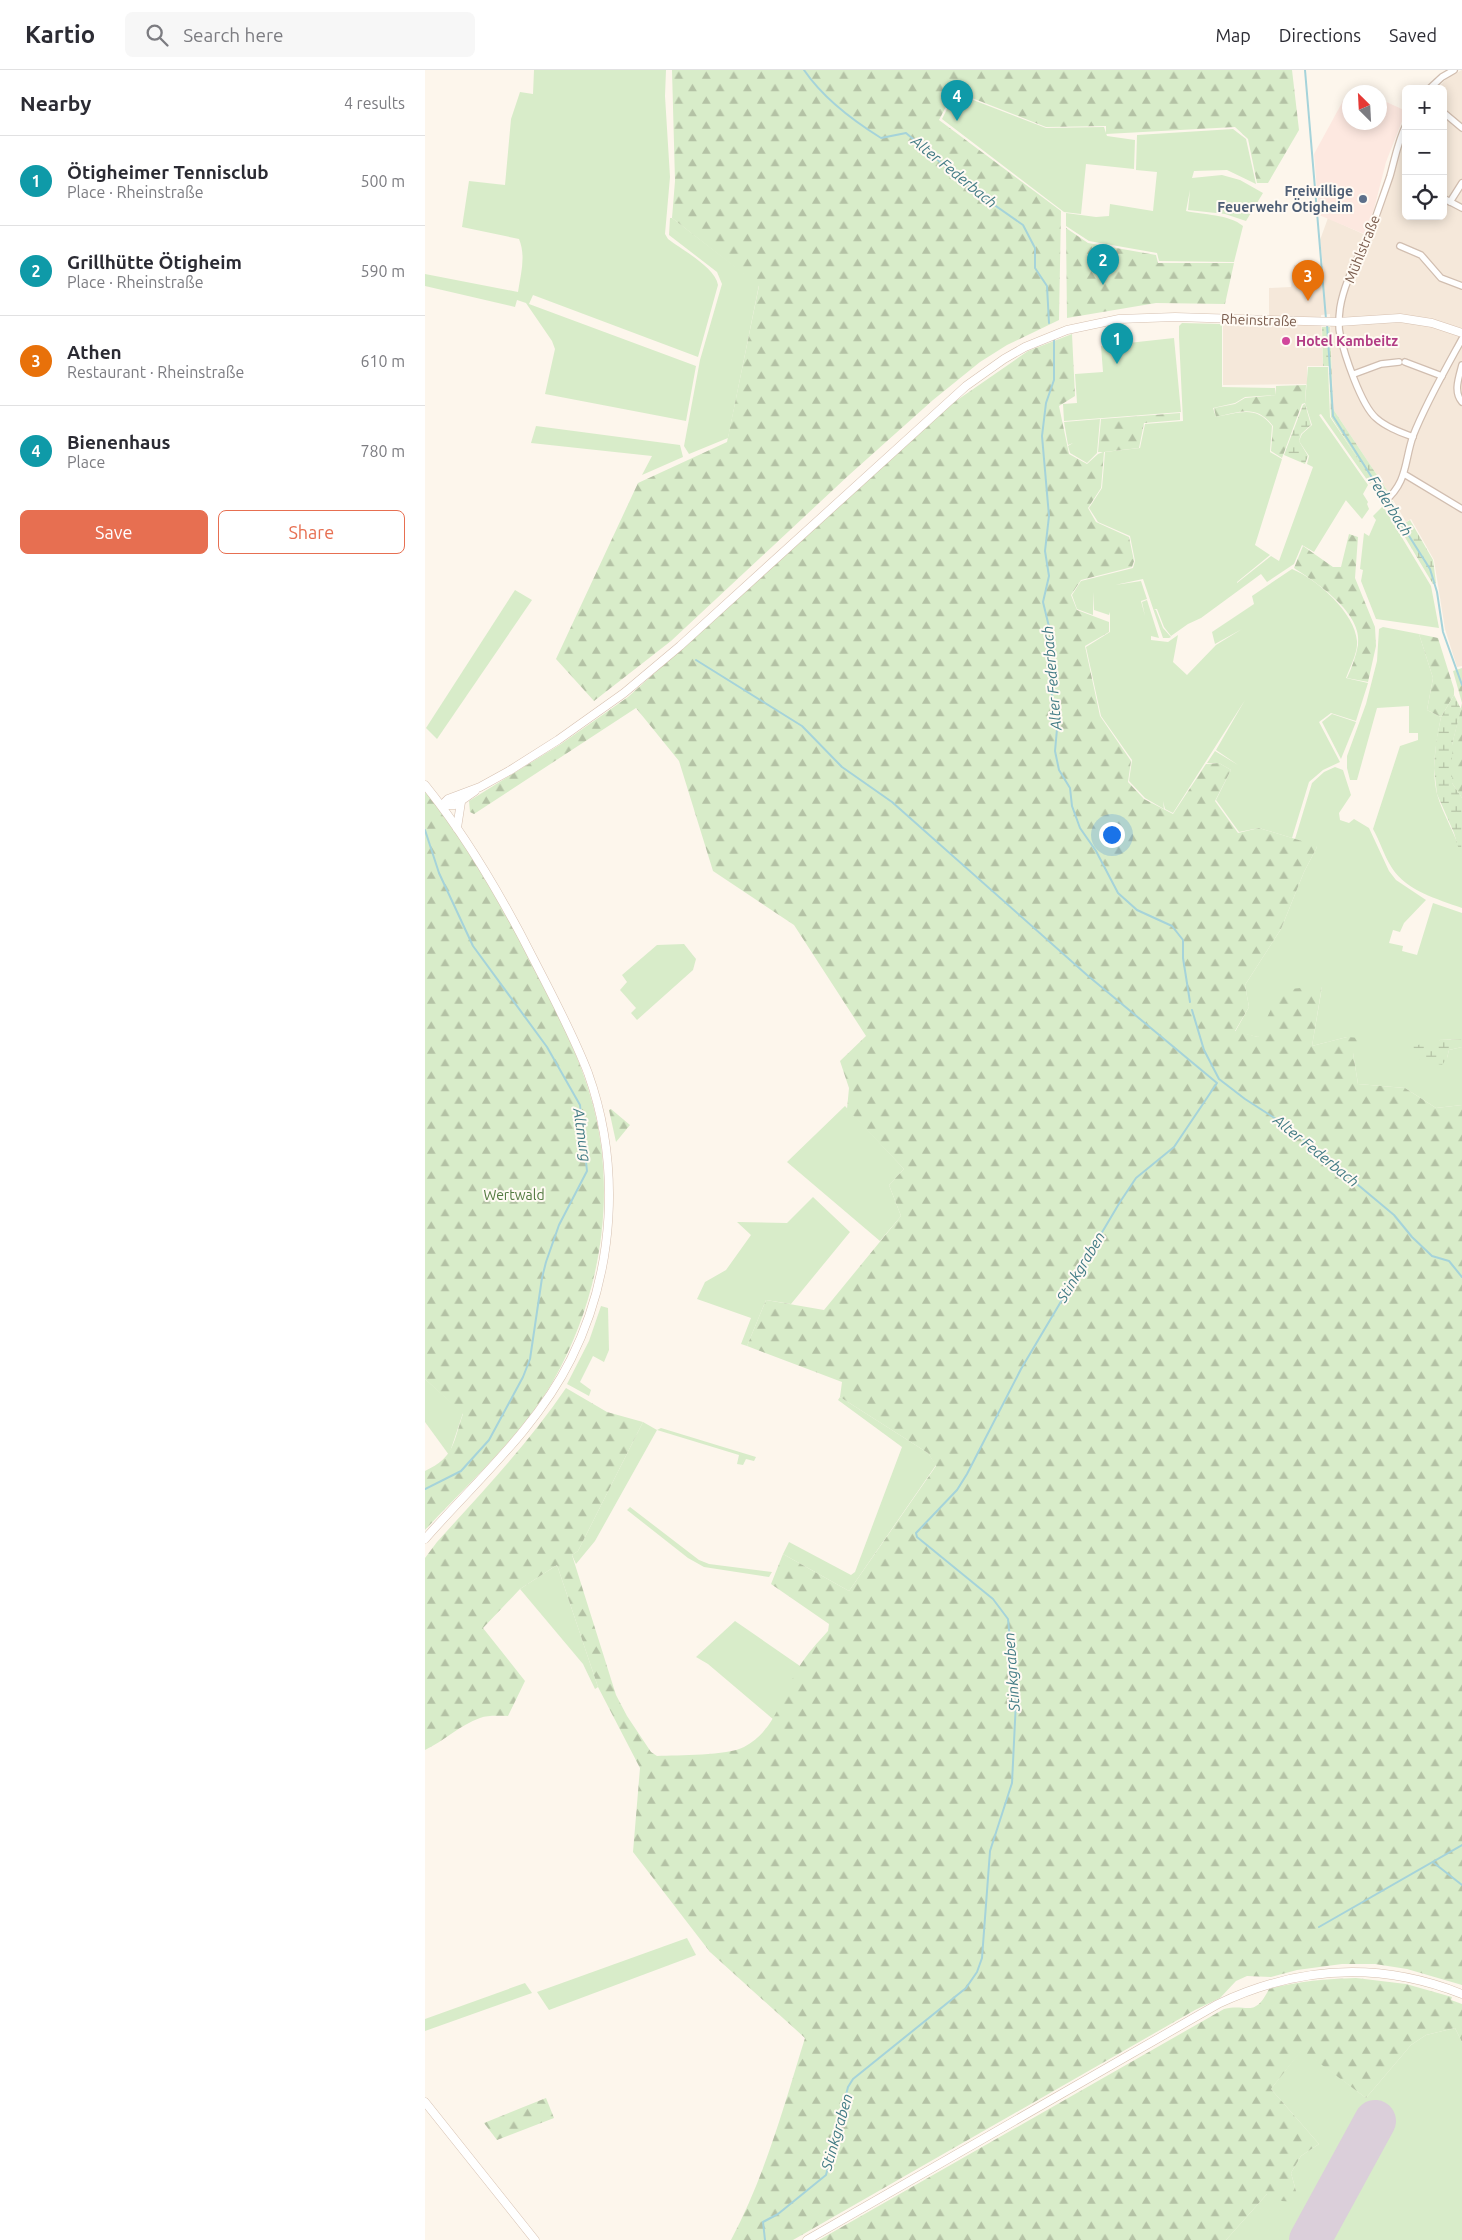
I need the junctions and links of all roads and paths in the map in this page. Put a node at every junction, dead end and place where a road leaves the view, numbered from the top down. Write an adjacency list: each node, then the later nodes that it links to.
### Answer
1 (1454, 70): 2 (street)
2 (1433, 85)
3 (1447, 115): 4 (street)
4 (1462, 128)
5 (1404, 130): 12 (street, Mühlstraße)
6 (1462, 182): 8 (street)
7 (1447, 200): 8 (street)
8 (1450, 202): 9 (street)
9 (1462, 208)
10 (1400, 246): 11 (street)
11 (1462, 286)
12 (1335, 322): 13 (street, Rheinstraße); 16 (street, Mühlstraße); 24 (street, Rheinstraße)
13 (1462, 333)
14 (1462, 339): 17 (street)
15 (1462, 365): 18 (street)
16 (1353, 374): 17 (street); 19 (street, Mühlstraße)
17 (1442, 376): 19 (street)
18 (1462, 402)
19 (1413, 436): 20 (street)
20 (1404, 474): 21 (street); 22 (street)
21 (1384, 502)
22 (1462, 509)
23 (425, 784): 26 (street)
24 (480, 787): 25 (street); 26 (street)
25 (461, 802): 26 (street); 27 (street)
26 (442, 805): 27 (street)
27 (457, 828): 28 (street)
28 (425, 1539)
29 (1462, 1994): 32 (street)
30 (425, 2102): 31 (street)
31 (535, 2240)
32 (807, 2240)

